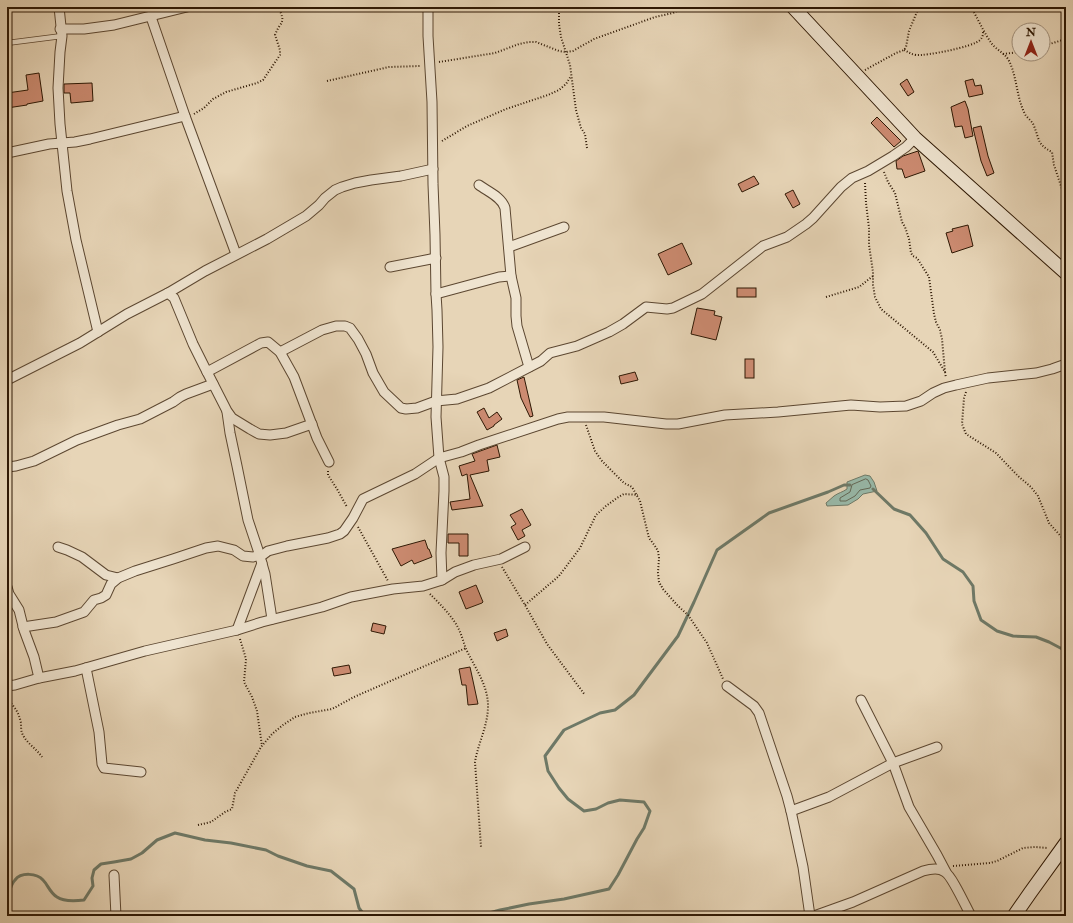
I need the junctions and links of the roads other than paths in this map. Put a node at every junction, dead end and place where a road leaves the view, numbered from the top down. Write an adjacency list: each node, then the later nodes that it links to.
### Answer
1 (59, 7): 6 (street)
2 (187, 7): 5 (street)
3 (428, 7): 12 (street)
4 (793, 7): 9 (street)
5 (151, 16): 6 (street); 8 (street)
6 (61, 32): 7 (lane); 10 (street)
7 (7, 43)
8 (186, 117): 10 (street); 16 (street)
9 (915, 138): 19 (street); 26 (street)
10 (62, 142): 11 (street); 23 (street)
11 (7, 153)
12 (433, 169): 16 (street); 17 (street)
13 (479, 185): 15 (street)
14 (564, 227): 15 (street)
15 (509, 247): 20 (street)
16 (236, 254): 21 (street)
17 (436, 258): 18 (street); 22 (street)
18 (390, 267)
19 (1066, 273)
20 (511, 276): 22 (street); 26 (street)
21 (168, 293): 23 (street); 27 (street)
22 (436, 294): 30 (street)
23 (98, 332): 28 (street)
24 (280, 352): 27 (street); 30 (street); 32 (street)
25 (1066, 364): 33 (street)
26 (529, 367): 30 (street)
27 (207, 372): 29 (street)
28 (7, 380)
29 (213, 384): 31 (street); 35 (street)
30 (436, 400): 33 (street)
31 (227, 411): 32 (street); 38 (street)
32 (312, 424): 34 (street)
33 (439, 458): 38 (street); 40 (street)
34 (329, 462)
35 (7, 467)
36 (58, 547): 39 (street)
37 (525, 547): 40 (street)
38 (261, 559): 39 (street); 42 (street); 44 (street)
39 (118, 578): 43 (street)
40 (442, 580): 42 (street)
41 (7, 587): 43 (street)
42 (272, 619): 44 (street)
43 (23, 627): 46 (street)
44 (238, 630): 45 (street)
45 (86, 668): 46 (street); 52 (street)
46 (39, 678): 47 (street)
47 (7, 686)
48 (727, 686): 53 (street)
49 (861, 700): 51 (street)
50 (937, 747): 51 (street)
51 (893, 763): 53 (street); 55 (street)
52 (140, 772)
53 (791, 811): 58 (street)
54 (1064, 846): 61 (street)
55 (945, 870): 59 (street); 60 (street)
56 (114, 875): 57 (street)
57 (116, 916)
58 (810, 916)
59 (814, 916)
60 (971, 916)
61 (1014, 916)

